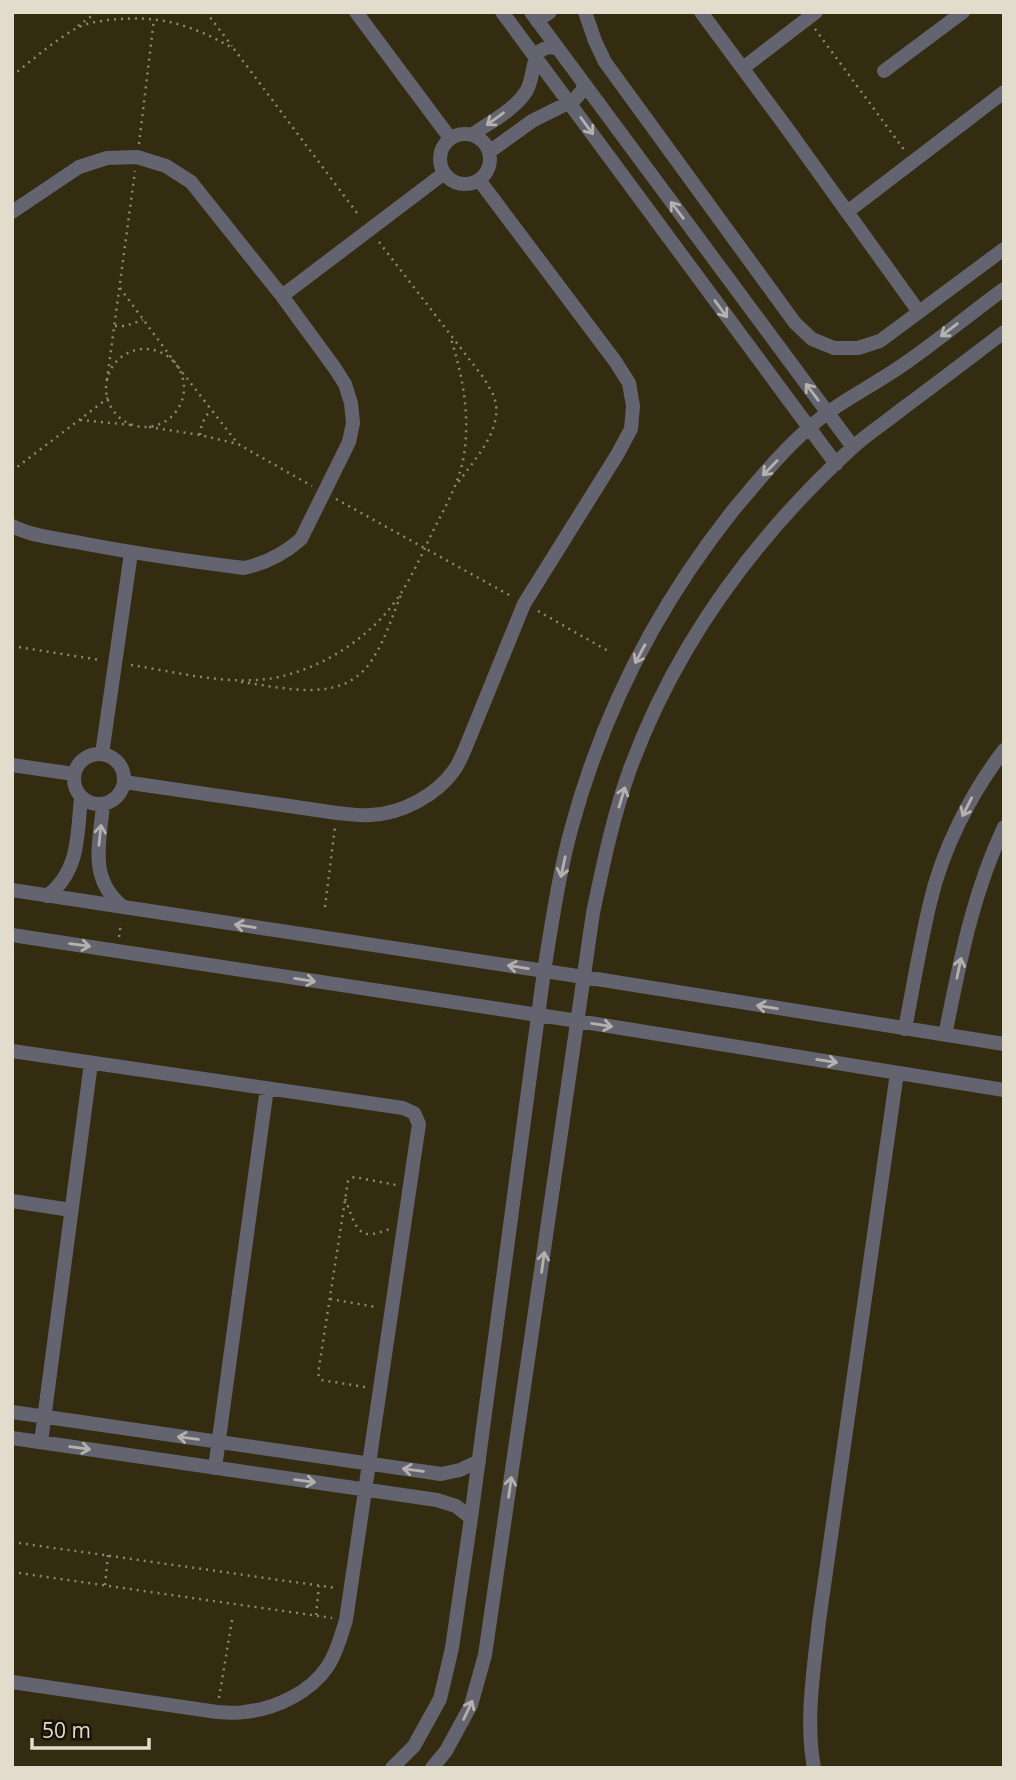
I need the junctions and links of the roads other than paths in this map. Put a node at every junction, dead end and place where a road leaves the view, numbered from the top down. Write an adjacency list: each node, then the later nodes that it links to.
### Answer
1 (356, 12): 19 (street)
2 (502, 12): 10 (street)
3 (550, 12): 8 (street)
4 (585, 12): 28 (street)
5 (701, 12): 11 (street)
6 (963, 12): 12 (street)
7 (812, 16): 11 (street)
8 (534, 17): 9 (street)
9 (558, 49): 10 (street); 13 (street)
10 (536, 58): 15 (street); 16 (street)
11 (743, 68): 24 (street)
12 (884, 71)
13 (584, 84): 16 (street); 30 (street, one-way to 13)
14 (1004, 92): 24 (street)
15 (518, 102): 17 (street); 18 (street, one-way to 18)
16 (569, 103): 17 (street); 31 (street, one-way to 31)
17 (532, 121): 20 (street)
18 (472, 135): 19 (street); 20 (street)
19 (450, 138): 21 (street)
20 (489, 152): 22 (street)
21 (443, 174): 22 (street); 27 (street)
22 (479, 180): 40 (street)
23 (12, 212): 27 (street)
24 (847, 212): 28 (street)
25 (1004, 249): 28 (street)
26 (1004, 289): 30 (street, one-way to 30)
27 (282, 296): 35 (street)
28 (919, 312)
29 (1004, 332): 32 (street)
30 (827, 413): 31 (street); 32 (street)
31 (809, 428): 33 (street); 50 (street, one-way to 50)
32 (853, 447): 33 (street)
33 (836, 464): 51 (street, one-way to 33)
34 (12, 526): 35 (street)
35 (131, 553): 37 (street)
36 (1004, 750): 54 (street, one-way to 54)
37 (102, 754): 39 (street); 40 (street)
38 (12, 765): 39 (street)
39 (74, 774): 41 (street)
40 (124, 782): 42 (street)
41 (82, 798): 42 (street); 44 (street)
42 (103, 804): 45 (street, one-way to 42)
43 (1004, 827): 55 (street, one-way to 43)
44 (74, 859): 45 (street); 47 (street)
45 (98, 861): 48 (street)
46 (12, 890): 47 (street)
47 (47, 896): 48 (street)
48 (123, 907): 50 (street, one-way to 48)
49 (12, 935): 52 (street, one-way to 52)
50 (544, 971): 51 (street); 52 (street)
51 (584, 977): 53 (street); 54 (street, one-way to 51)
52 (538, 1016): 53 (street); 69 (street)
53 (578, 1021): 59 (street, one-way to 59); 78 (street, one-way to 53)
54 (905, 1029): 55 (street)
55 (946, 1035): 56 (street)
56 (1004, 1044)
57 (12, 1051): 58 (street)
58 (91, 1063): 60 (street); 63 (street)
59 (897, 1073): 61 (street); 79 (street)
60 (267, 1088): 68 (street); 70 (street)
61 (1004, 1090)
62 (12, 1201): 63 (street)
63 (71, 1210): 65 (street)
64 (12, 1412): 65 (street)
65 (44, 1417): 67 (street); 68 (street, one-way to 65)
66 (12, 1438): 67 (street)
67 (41, 1442): 71 (street, one-way to 71)
68 (219, 1442): 70 (street); 71 (street)
69 (479, 1461): 72 (street); 75 (street)
70 (369, 1464): 72 (street, one-way to 70); 73 (street)
71 (215, 1468): 73 (street, one-way to 73)
72 (441, 1474): 74 (street)
73 (365, 1490): 74 (street); 76 (street)
74 (438, 1500): 75 (street)
75 (471, 1518): 77 (street)
76 (12, 1682)
77 (392, 1768)
78 (432, 1768)
79 (814, 1768)

